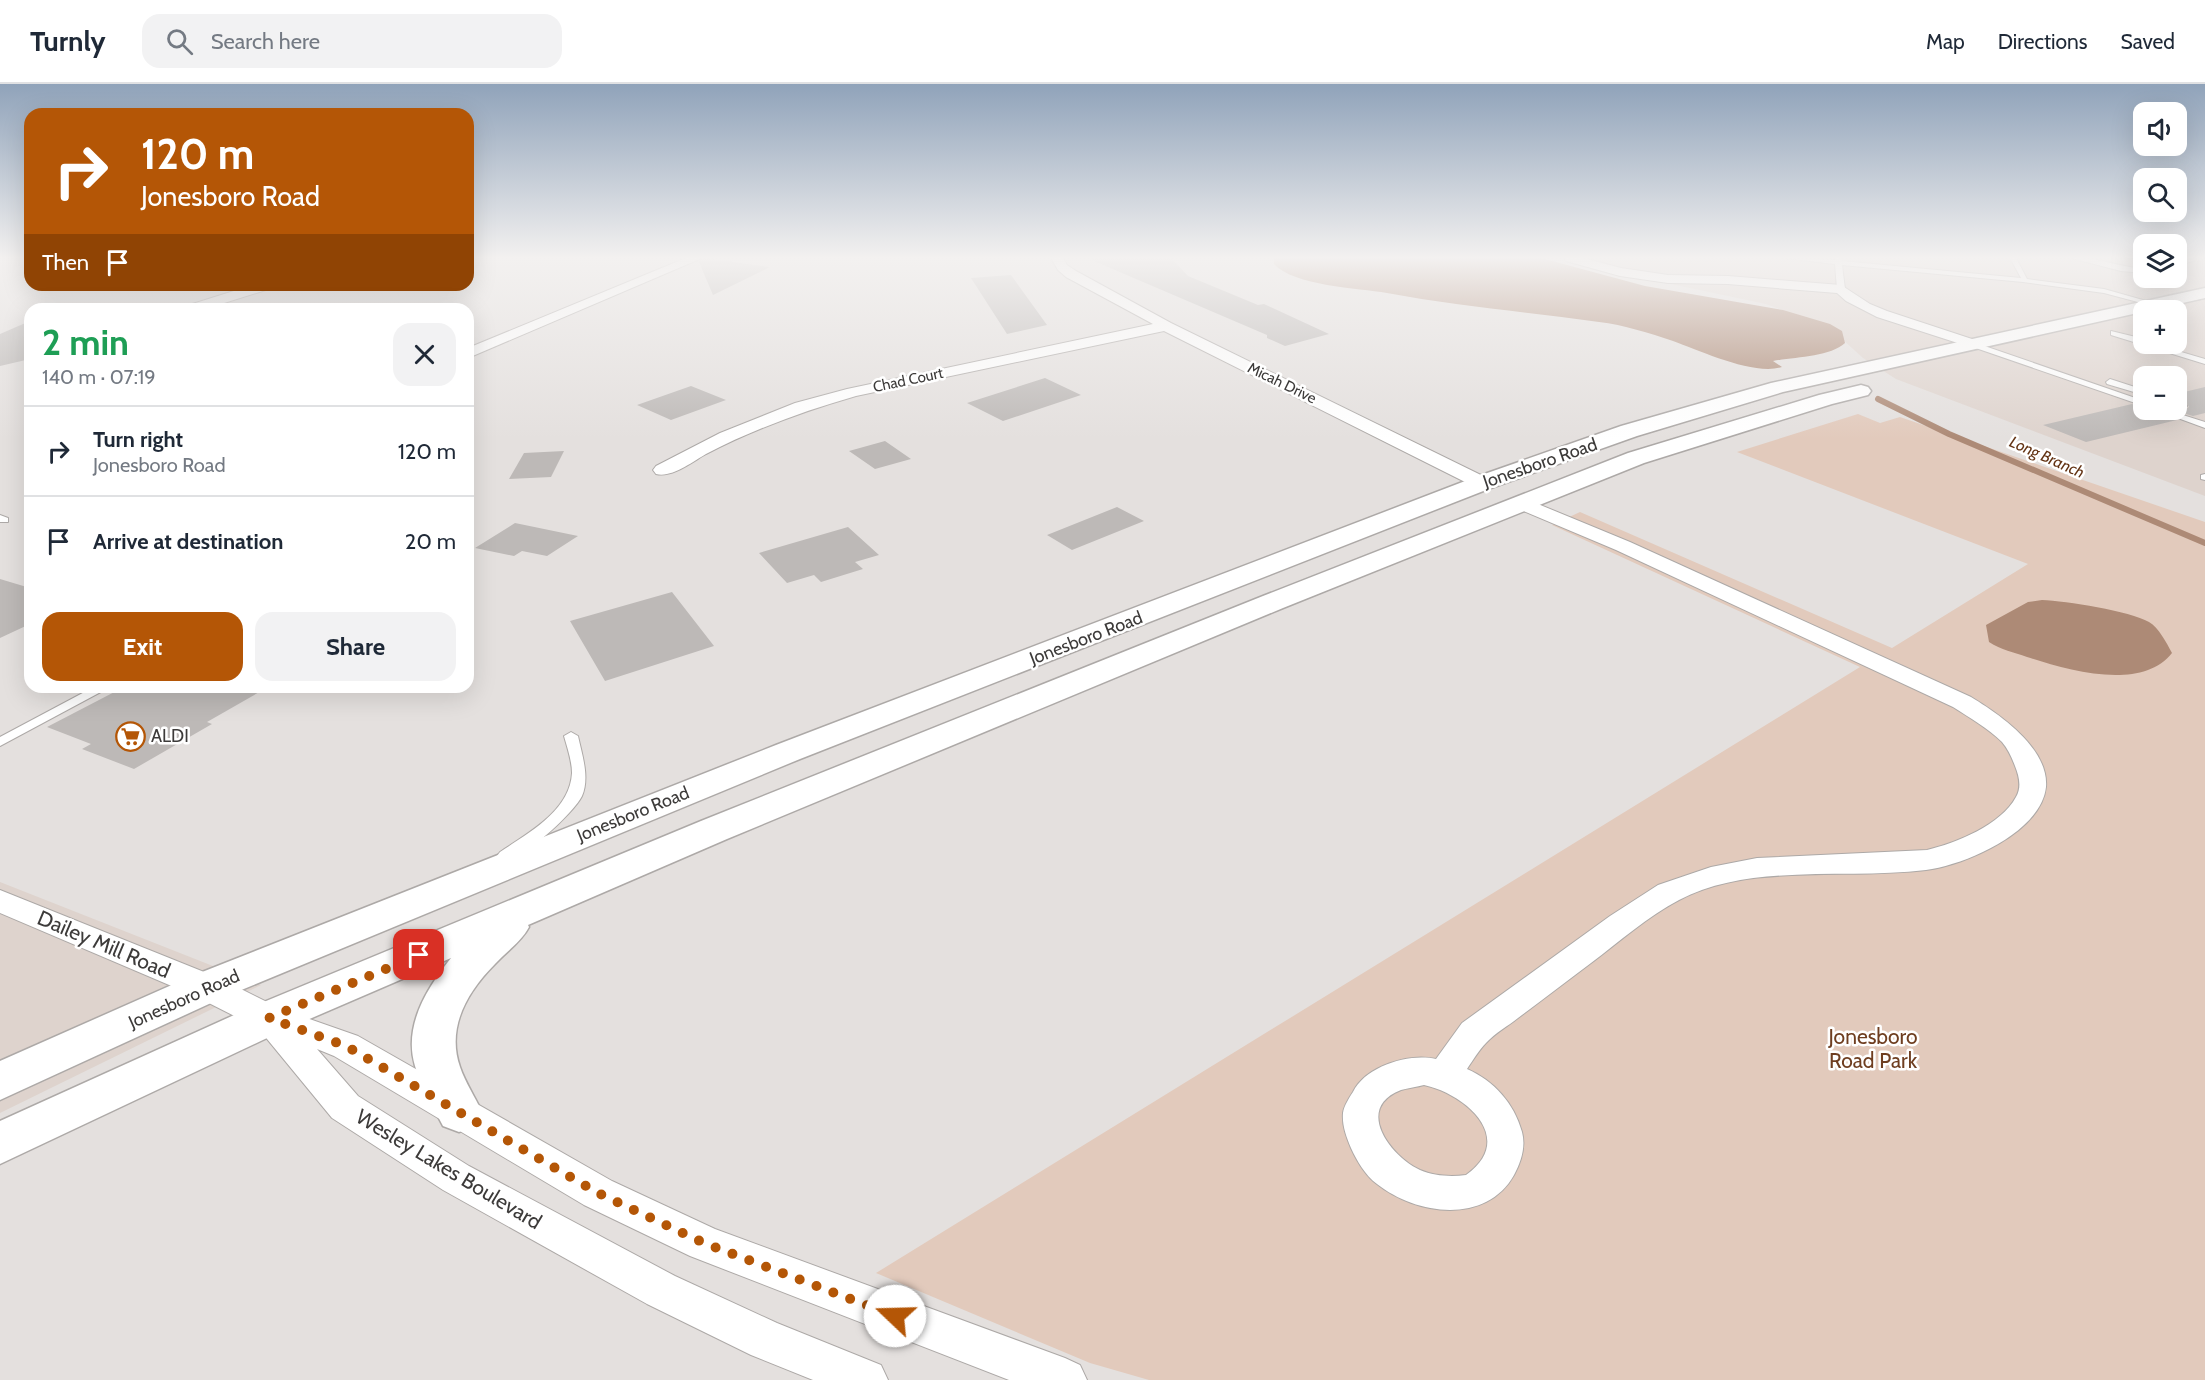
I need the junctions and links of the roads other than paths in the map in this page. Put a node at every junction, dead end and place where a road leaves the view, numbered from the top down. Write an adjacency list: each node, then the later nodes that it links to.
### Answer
1 (551, 318): 12 (street)
2 (1152, 318): 5 (street, Micah Drive)
3 (1896, 318): 10 (street)
4 (2085, 318): 10 (main road, Jonesboro Road)
5 (1166, 326): 23 (street, Micah Drive); 25 (street, Chad Court)
6 (2133, 329): 7 (main road)
7 (2114, 333): 8 (main road); 9 (lane)
8 (2091, 338)
9 (2133, 339)
10 (1970, 343): 14 (lane); 24 (main road, Jonesboro Road)
11 (2045, 349): 14 (main road)
12 (474, 350)
13 (2180, 354): 15 (lane)
14 (2010, 357): 16 (main road); 20 (lane)
15 (2205, 362)
16 (1973, 365)
17 (2110, 381): 19 (lane)
18 (1885, 386): 27 (main road, Jonesboro Road)
19 (2133, 389)
20 (2133, 400)
21 (2187, 419): 22 (lane)
22 (2205, 425)
23 (1430, 457): 26 (street, Micah Drive); 29 (street)
24 (1540, 463): 26 (main road, Jonesboro Road); 28 (main road)
25 (662, 470)
26 (1482, 483): 29 (main road, Jonesboro Road); 29 (main road)
27 (1563, 486): 28 (main road, Jonesboro Road); 30 (street)
28 (1521, 503): 29 (main road, Jonesboro Road); 30 (street)
29 (1446, 515): 34 (main road, Jonesboro Road); 35 (main road, Jonesboro Road)
30 (1575, 526): 39 (street)
31 (93, 693): 33 (lane)
32 (571, 736): 34 (lane)
33 (0, 742)
34 (470, 880): 37 (main road, Jonesboro Road)
35 (547, 900): 38 (main road, Jonesboro Road); 41 (main road)
36 (0, 901): 37 (street, Dailey Mill Road)
37 (207, 987): 38 (street, Dailey Mill Road); 40 (main road, Jonesboro Road)
38 (269, 1018): 41 (street); 42 (main road, Jonesboro Road); 43 (street, Wesley Lakes Boulevard)
39 (1448, 1075)
40 (0, 1081)
41 (459, 1112): 44 (street)
42 (0, 1143)
43 (866, 1380)
44 (1065, 1380)

